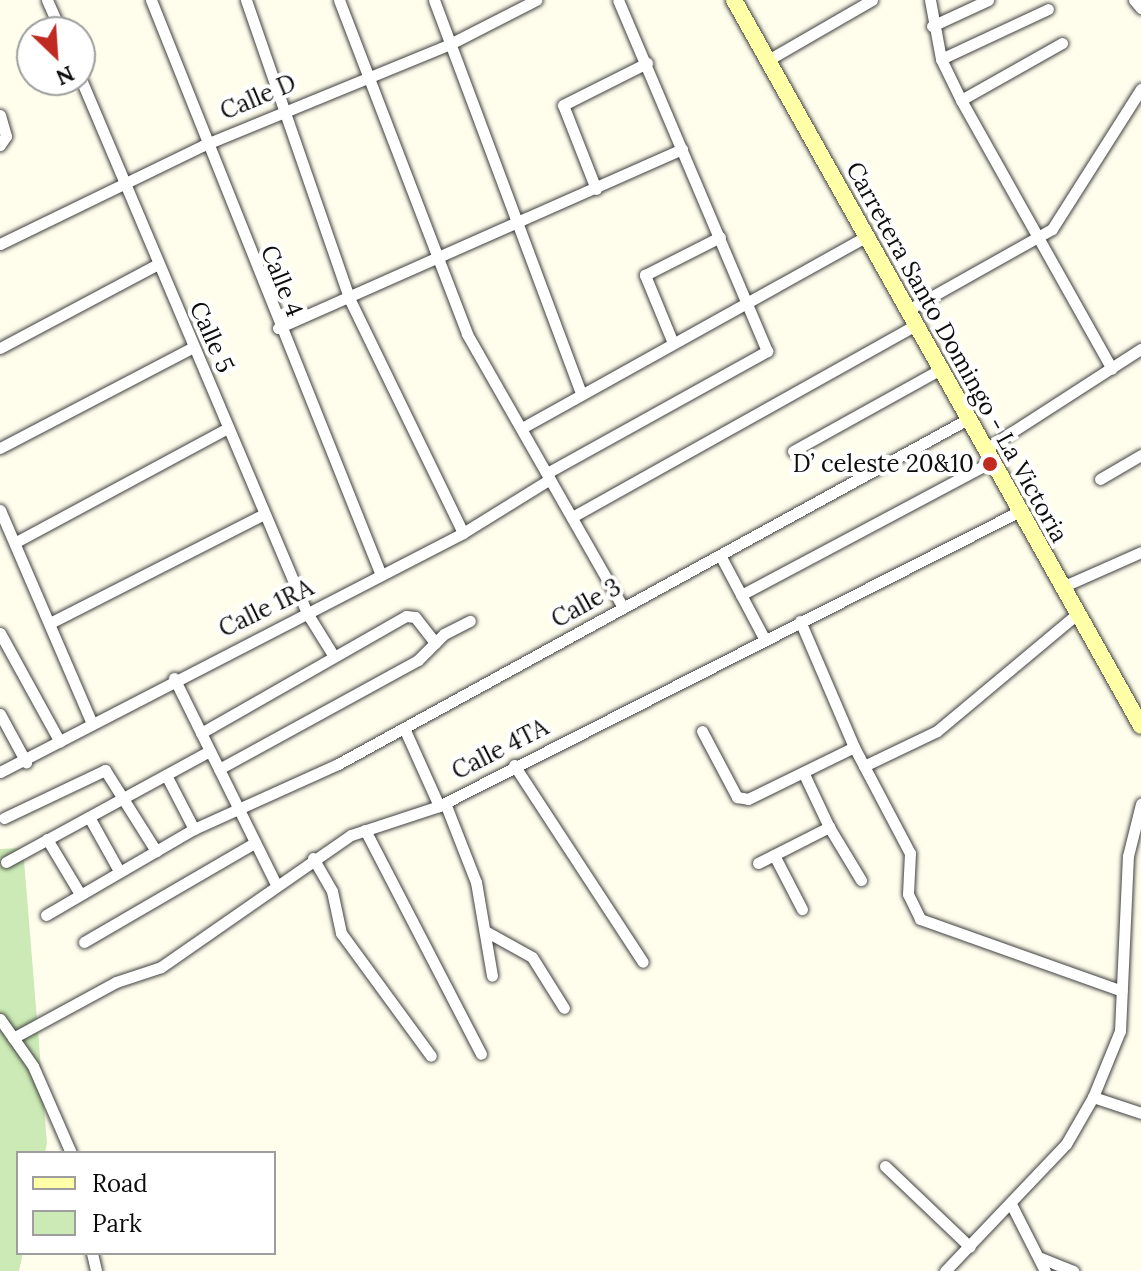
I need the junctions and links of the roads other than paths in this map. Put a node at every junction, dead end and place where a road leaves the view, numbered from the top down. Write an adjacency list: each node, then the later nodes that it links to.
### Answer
1 (151, 0): 27 (street, Calle 4)
2 (246, 0): 24 (street)
3 (339, 0): 20 (street)
4 (434, 0): 16 (street)
5 (536, 0): 16 (street, Calle D)
6 (618, 0): 19 (street, Calle 1RA)
7 (734, 0): 18 (main road, Carretera Santo Domingo - La Victoria)
8 (872, 0): 18 (street)
9 (930, 0): 14 (street)
10 (988, 0): 14 (street)
11 (1134, 0): 12 (street)
12 (1141, 8)
13 (1048, 9): 17 (street)
14 (932, 26): 17 (street)
15 (1062, 43): 23 (street)
16 (450, 44): 20 (street, Calle D); 31 (street)
17 (941, 59): 23 (street)
18 (768, 60): 33 (main road, Carretera Santo Domingo - La Victoria)
19 (647, 63): 28 (street, Calle 1RA); 30 (street)
20 (367, 76): 24 (street, Calle D); 36 (street)
21 (1141, 89): 34 (street)
22 (88, 96): 29 (street, Calle 5)
23 (961, 100): 34 (street)
24 (283, 110): 27 (street, Calle D); 38 (street)
25 (0, 115): 26 (street)
26 (3, 141)
27 (204, 145): 29 (street, Calle D); 42 (street, Calle 4)
28 (682, 149): 30 (street); 32 (street, Calle 1RA)
29 (125, 182): 35 (street, Calle D); 37 (street, Calle 5)
30 (596, 189): 31 (street)
31 (518, 226): 36 (street); 49 (street)
32 (720, 237): 39 (street, Calle 1RA); 43 (street)
33 (865, 237): 39 (street); 40 (main road, Carretera Santo Domingo - La Victoria)
34 (1040, 240): 40 (street); 47 (street)
35 (0, 244)
36 (439, 261): 38 (street); 52 (street)
37 (156, 265): 44 (street, Calle 5); 45 (street)
38 (349, 298): 42 (street); 63 (street)
39 (746, 303): 43 (street); 57 (street, Calle 1RA)
40 (906, 311): 41 (main road, Carretera Santo Domingo - La Victoria)
41 (914, 326): 48 (main road, Carretera Santo Domingo - La Victoria); 62 (street)
42 (278, 328): 67 (street, Calle 4)
43 (673, 343): 49 (street)
44 (193, 347): 51 (street, Calle 5); 53 (street)
45 (0, 348)
46 (1141, 349): 47 (street)
47 (1112, 369): 56 (street)
48 (939, 370): 50 (main road, Carretera Santo Domingo - La Victoria); 54 (street)
49 (581, 394): 52 (street)
50 (966, 420): 56 (main road, Carretera Santo Domingo - La Victoria); 66 (street, Calle 3)
51 (228, 428): 61 (street, Calle 5); 64 (street)
52 (522, 428): 57 (street)
53 (0, 448)
54 (793, 451)
55 (1141, 455): 58 (street)
56 (987, 456): 60 (main road, Carretera Santo Domingo - La Victoria); 69 (street)
57 (549, 476): 62 (street); 63 (street, Calle 1RA)
58 (1100, 479)
59 (0, 510): 64 (street)
60 (1018, 512): 68 (main road, Carretera Santo Domingo - La Victoria); 74 (street, Calle 4TA)
61 (264, 514): 71 (street, Calle 5); 75 (street)
62 (572, 517): 70 (street)
63 (463, 533): 67 (street, Calle 1RA)
64 (16, 542): 75 (street)
65 (1141, 552): 68 (street)
66 (720, 555): 69 (street); 70 (street, Calle 3)
67 (381, 575): 71 (street, Calle 1RA)
68 (1062, 587): 72 (main road, Carretera Santo Domingo - La Victoria)
69 (741, 595): 77 (street)
70 (623, 608): 84 (street, Calle 3)
71 (307, 613): 79 (street, Calle 5); 80 (street, Calle 1RA)
72 (1077, 614): 83 (main road, Carretera Santo Domingo - La Victoria); 92 (street)
73 (470, 621): 78 (street)
74 (800, 621): 77 (street, Calle 4TA); 88 (street)
75 (50, 623): 82 (street)
76 (0, 633): 87 (street)
77 (765, 640): 91 (street, Calle 4TA)
78 (435, 643): 79 (street); 93 (street)
79 (333, 655): 86 (street)
80 (174, 678): 82 (street, Calle 1RA); 86 (street)
81 (0, 714): 90 (street)
82 (92, 724): 87 (street, Calle 1RA)
83 (1141, 726)
84 (404, 728): 98 (street); 100 (street, Calle 3)
85 (702, 731): 95 (street)
86 (201, 733): 89 (street)
87 (60, 742): 90 (street, Calle 1RA)
88 (854, 747): 92 (street); 95 (street)
89 (210, 751): 93 (street); 96 (street)
90 (26, 762): 94 (street, Calle 1RA)
91 (514, 765): 98 (street, Calle 4TA); 121 (street)
92 (864, 766): 123 (street)
93 (219, 769): 100 (street)
94 (0, 772)
95 (804, 774): 103 (street)
96 (166, 775): 97 (street); 104 (street)
97 (125, 797): 101 (street); 102 (street); 108 (street)
98 (442, 804): 105 (street, Calle 4TA); 119 (street)
99 (1141, 804): 123 (street)
100 (239, 806): 104 (street, Calle 3); 107 (street)
101 (89, 817): 106 (street); 113 (street)
102 (4, 818)
103 (829, 827): 109 (street); 114 (street)
104 (194, 829): 108 (street, Calle 3)
105 (365, 830): 110 (street, Calle 4TA); 127 (street)
106 (47, 839): 111 (street); 116 (street)
107 (254, 843): 115 (street); 120 (street)
108 (156, 851): 113 (street, Calle 3)
109 (774, 855): 112 (street); 117 (street)
110 (313, 858): 115 (street, Calle 4TA); 128 (street)
111 (6, 862)
112 (758, 863)
113 (119, 871): 116 (street, Calle 3)
114 (861, 880)
115 (276, 884): 126 (street, Calle 4TA)
116 (80, 894): 118 (street, Calle 3)
117 (802, 909)
118 (46, 915)
119 (487, 932): 122 (street); 124 (street)
120 (84, 942)
121 (643, 962)
122 (492, 976)
123 (1122, 991): 129 (street)
124 (564, 1008)
125 (0, 1019): 126 (street)
126 (13, 1038): 131 (street)
127 (481, 1054)
128 (431, 1056)
129 (1093, 1097): 130 (street); 133 (street)
130 (1141, 1113)
131 (70, 1151)
132 (885, 1166): 134 (street)
133 (1011, 1204): 134 (street); 135 (street)
134 (970, 1247): 136 (street)
135 (1041, 1258): 137 (street); 138 (street)
136 (945, 1271)
137 (1045, 1271)
138 (1074, 1271)

